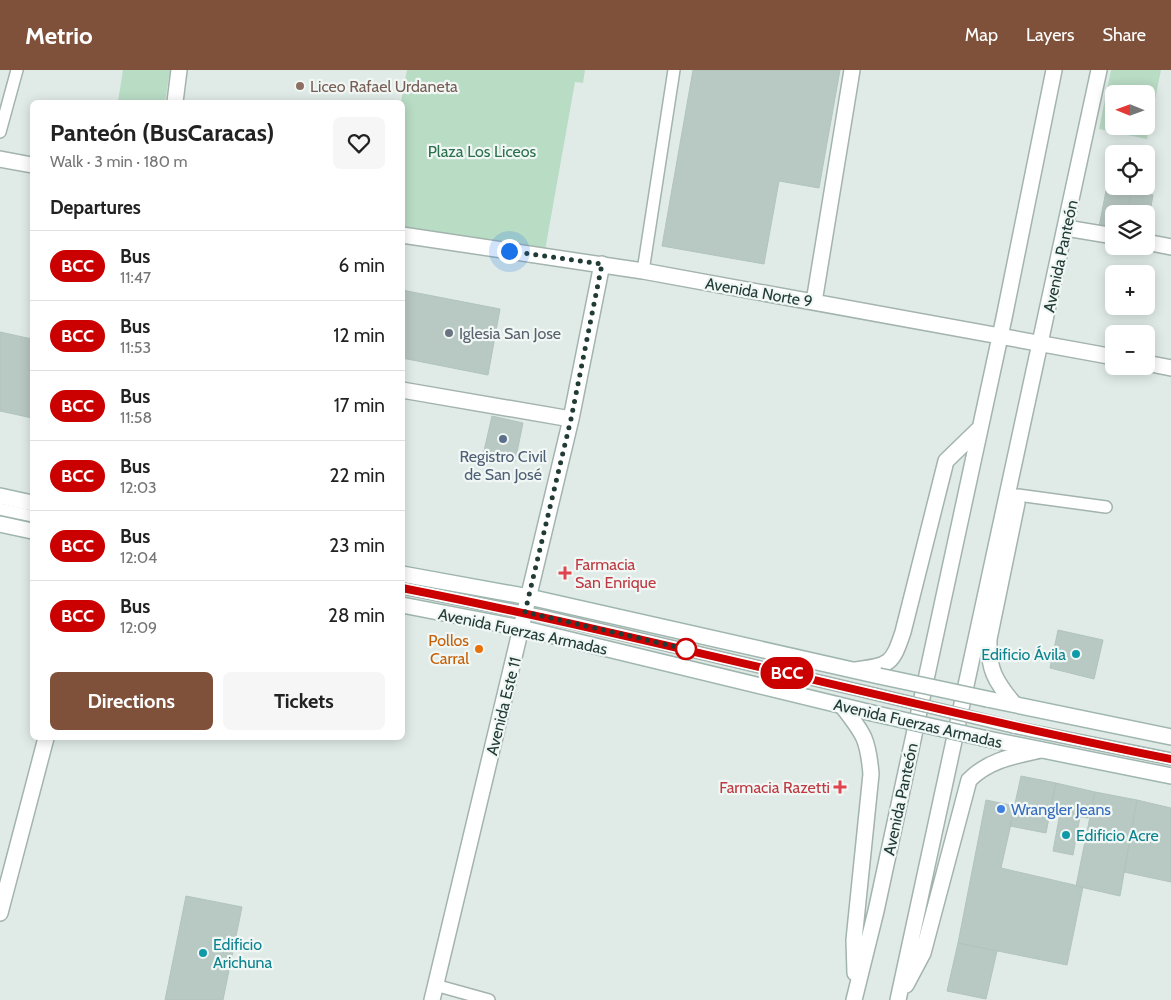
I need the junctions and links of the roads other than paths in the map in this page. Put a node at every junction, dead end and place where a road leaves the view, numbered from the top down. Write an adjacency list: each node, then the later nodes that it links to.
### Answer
1 (17, 70): 8 (lane)
2 (179, 70): 7 (street)
3 (674, 70): 17 (lane)
4 (852, 70): 18 (street)
5 (1054, 70): 19 (street, Avenida Panteón)
6 (1099, 70): 11 (street, Avenida Panteón)
7 (175, 100)
8 (0, 132)
9 (0, 158): 10 (street)
10 (30, 165)
11 (1066, 228): 12 (street); 20 (street, Avenida Panteón)
12 (1105, 234)
13 (405, 235): 16 (street, Avenida Norte 9)
14 (1155, 244): 15 (street)
15 (1171, 247)
16 (602, 264): 17 (street, Avenida Norte 9); 25 (street, Avenida Este 11)
17 (643, 272): 18 (street, Avenida Norte 9)
18 (814, 302): 19 (street, Avenida Norte 9)
19 (999, 335): 20 (street, Avenida Norte 9); 26 (street, Avenida Panteón)
20 (1040, 342): 21 (street, Avenida Norte 9); 27 (street, Avenida Panteón)
21 (1105, 355)
22 (1155, 365): 23 (street)
23 (1171, 368)
24 (405, 391): 25 (street)
25 (571, 419): 38 (street, Avenida Este 11)
26 (978, 429): 41 (street); 51 (street, Avenida Panteón)
27 (1020, 441): 28 (street, Avenida Panteón); 54 (street, Avenida Panteón)
28 (1018, 495): 31 (lane); 42 (street, Avenida Panteón)
29 (0, 496): 30 (street)
30 (30, 503)
31 (1106, 507)
32 (0, 509): 33 (lane)
33 (30, 516)
34 (0, 524): 35 (street)
35 (30, 531)
36 (405, 575): 38 (street, Avenida Fuerzas Armadas)
37 (405, 588): 38 (lane)
38 (527, 605): 40 (street, Avenida Este 11); 41 (street, Avenida Fuerzas Armadas); 47 (lane, bridge)
39 (405, 606): 40 (street, Avenida Fuerzas Armadas)
40 (521, 628): 43 (street, Avenida Fuerzas Armadas); 50 (street, Avenida Este 11)
41 (851, 670): 42 (street, Avenida Fuerzas Armadas, bridge)
42 (1014, 704): 44 (street, Avenida Fuerzas Armadas)
43 (843, 707): 46 (street, Avenida Fuerzas Armadas, bridge); 51 (street, Avenida Panteón)
44 (1171, 737)
45 (45, 740): 49 (street)
46 (1041, 750): 48 (street, Avenida Fuerzas Armadas); 54 (street, Avenida Panteón)
47 (1171, 759)
48 (1171, 776)
49 (0, 913)
50 (435, 985): 52 (street, Avenida Este 11); 53 (lane)
51 (855, 996)
52 (432, 1000)
53 (489, 1000)
54 (898, 1000)

